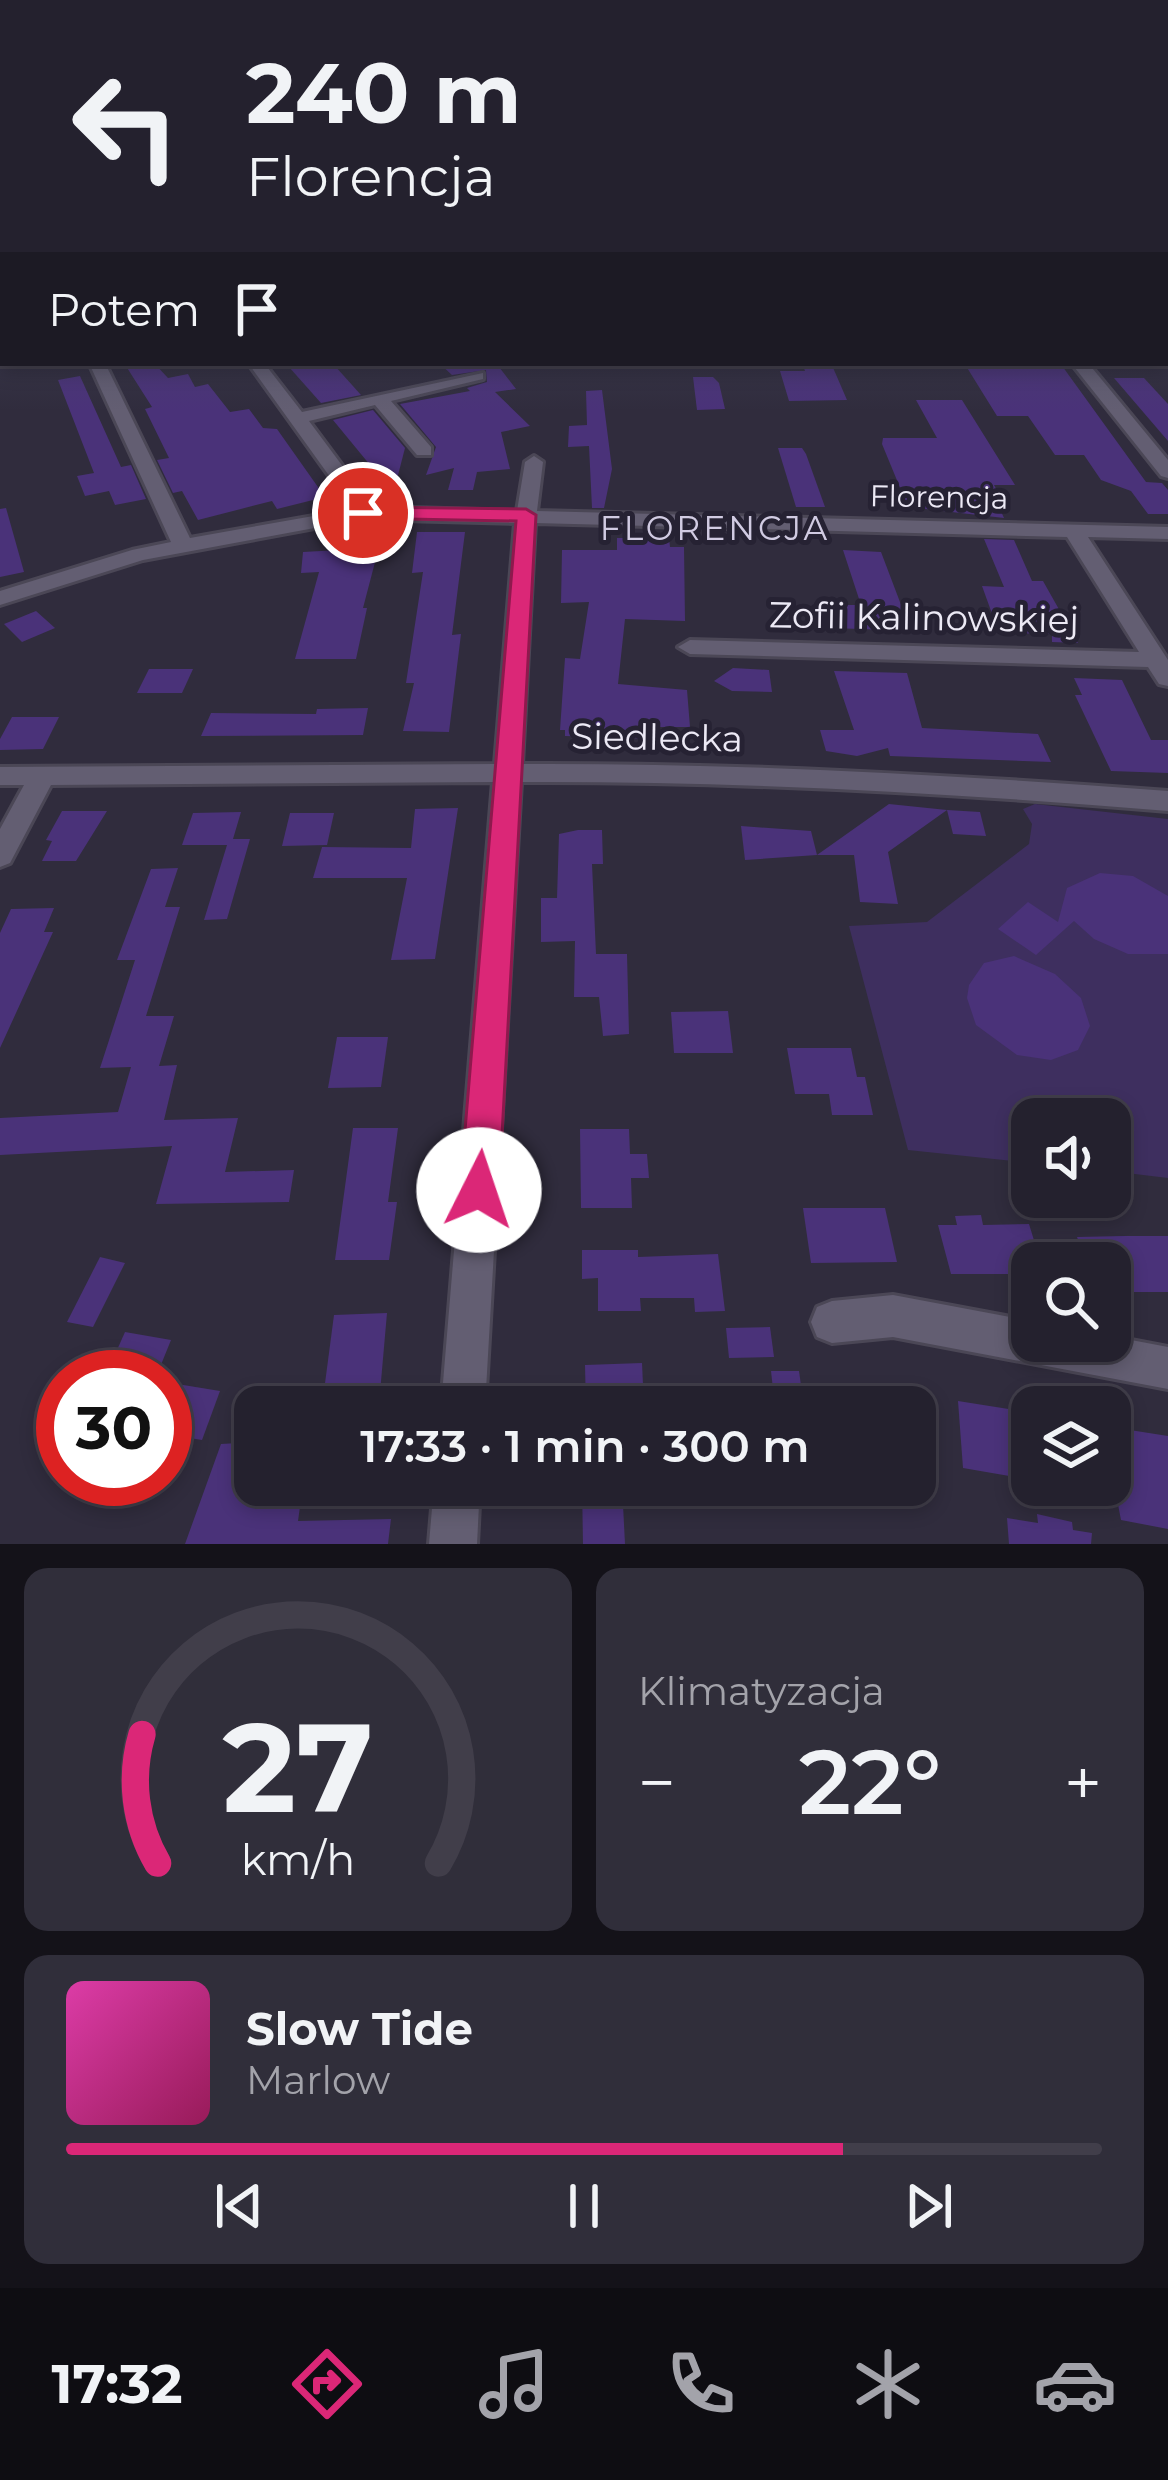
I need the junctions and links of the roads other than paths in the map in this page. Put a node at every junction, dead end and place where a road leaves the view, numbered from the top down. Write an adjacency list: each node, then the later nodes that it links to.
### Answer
1 (98, 366): 14 (street)
2 (258, 366): 6 (street)
3 (1081, 366): 9 (street)
4 (477, 376): 5 (street)
5 (381, 400): 6 (street); 7 (street)
6 (298, 418): 10 (street)
7 (424, 451)
8 (534, 462): 11 (street)
9 (1168, 472)
10 (363, 513): 11 (street, Florencja); 14 (street, Florencja)
11 (526, 515): 12 (street, Florencja); 18 (street)
12 (1073, 530): 13 (street, Florencja); 17 (street)
13 (1168, 533)
14 (183, 546): 15 (street, Florencja)
15 (0, 598)
16 (690, 647): 17 (street, Zofii Kalinowskiej)
17 (1162, 669)
18 (509, 772): 20 (street, Siedlecka); 21 (street, Siedlecka); 25 (street)
19 (0, 776): 20 (street, Siedlecka)
20 (42, 776): 22 (street)
21 (1168, 801)
22 (0, 856)
23 (832, 1322): 24 (street)
24 (1168, 1368)
25 (465, 1386)
26 (456, 1506): 27 (street)
27 (453, 1544)

